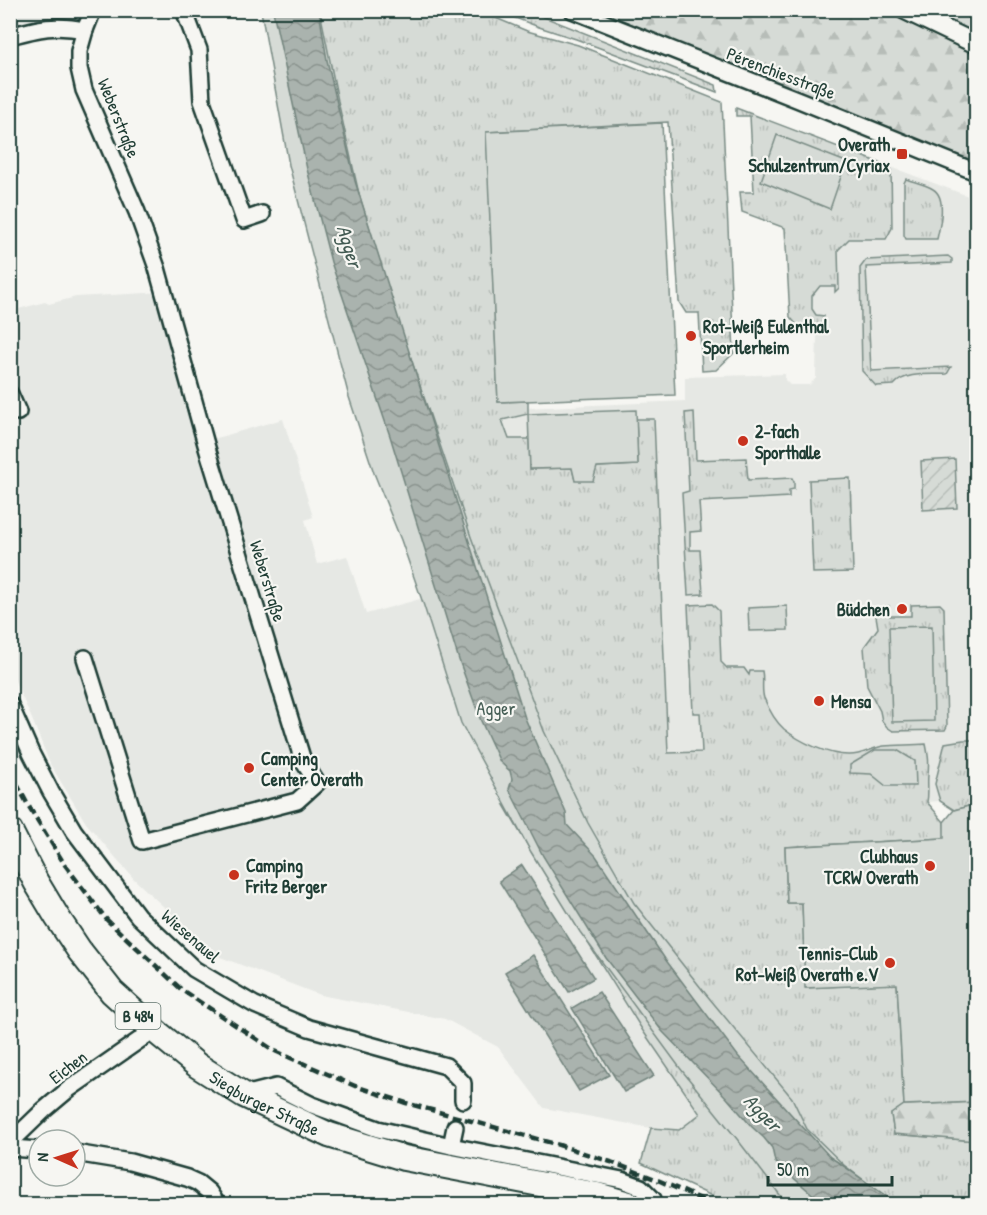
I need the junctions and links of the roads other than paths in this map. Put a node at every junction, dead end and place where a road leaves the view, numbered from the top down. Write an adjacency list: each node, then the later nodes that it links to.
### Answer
1 (93, 10): 5 (street)
2 (184, 10): 9 (street)
3 (572, 10): 8 (street, Pérenchiesstraße)
4 (905, 10): 7 (street)
5 (85, 30): 6 (street); 12 (street, Weberstraße)
6 (10, 36)
7 (976, 44)
8 (976, 172)
9 (262, 214)
10 (10, 394): 11 (street)
11 (18, 412)
12 (85, 658)
13 (10, 705): 17 (street, Wiesenauel)
14 (10, 831): 15 (main road, Siegburger Straße / B 484)
15 (154, 1030): 16 (main road, Siegburger Straße / B 484); 19 (street, Eichen)
16 (244, 1095): 20 (street); 23 (main road, Siegburger Straße / B 484)
17 (463, 1100)
18 (455, 1127): 20 (street)
19 (13, 1146)
20 (452, 1146): 24 (street)
21 (87, 1155): 22 (street)
22 (217, 1204)
23 (629, 1204)
24 (652, 1204)

